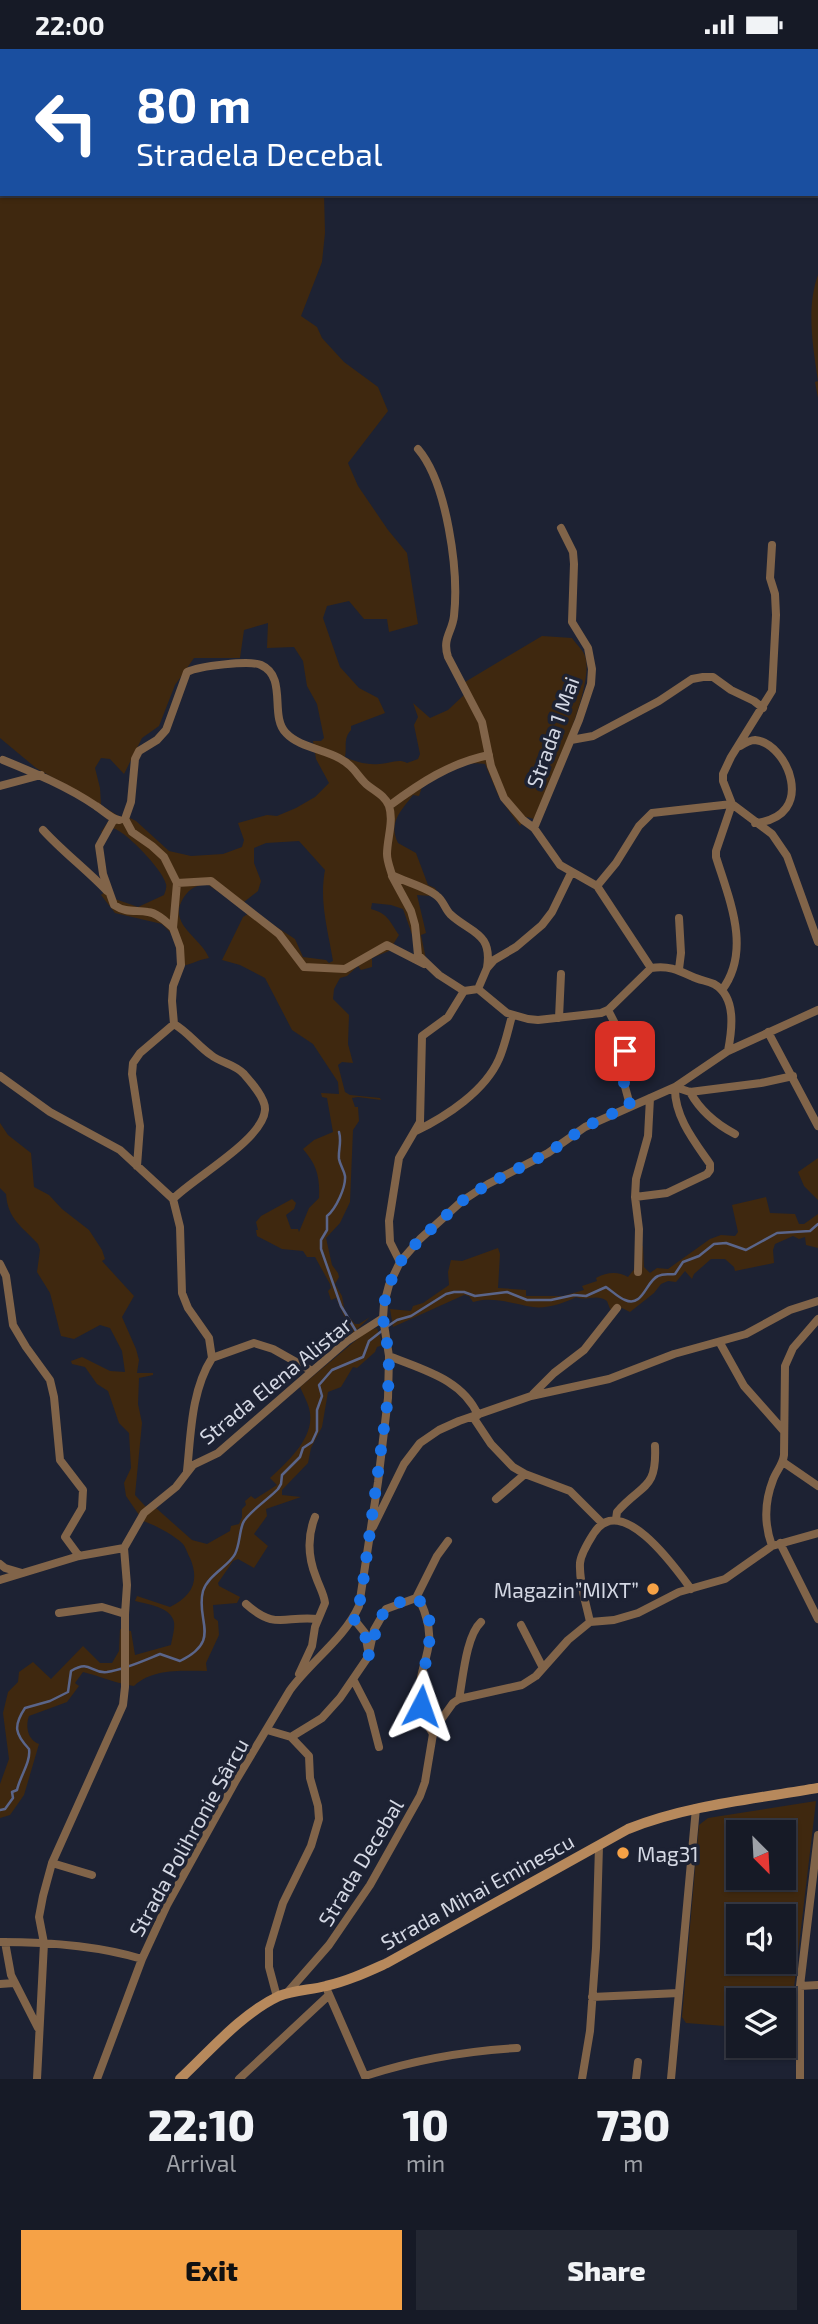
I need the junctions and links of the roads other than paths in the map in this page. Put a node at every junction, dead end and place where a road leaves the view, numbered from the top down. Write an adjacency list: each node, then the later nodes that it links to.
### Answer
1 (418, 449): 7 (street, Strada 1 Mai)
2 (561, 527): 5 (street, Strada 1 Mai)
3 (772, 545): 4 (street)
4 (763, 708): 5 (street); 6 (street)
5 (571, 740): 16 (street, Strada 1 Mai)
6 (737, 747): 11 (street); 15 (street)
7 (489, 755): 12 (street); 16 (street, Strada 1 Mai)
8 (4, 760): 9 (street)
9 (41, 775): 10 (street); 13 (street)
10 (0, 786)
11 (732, 804): 15 (street); 21 (street); 33 (street)
12 (389, 806): 14 (street); 19 (street)
13 (114, 819): 14 (street); 22 (street)
14 (126, 820): 20 (street)
15 (755, 823): 25 (street)
16 (534, 828): 18 (street, Strada 1 Mai)
17 (43, 830): 22 (street)
18 (571, 873): 21 (street, Strada 1 Mai); 27 (street)
19 (392, 875): 26 (street); 27 (street)
20 (177, 883): 24 (street); 26 (street)
21 (597, 886): 28 (street)
22 (108, 894): 24 (street)
23 (679, 918): 29 (street)
24 (173, 928): 38 (street)
25 (818, 942)
26 (426, 965): 32 (street)
27 (486, 968): 31 (street)
28 (651, 968): 29 (street); 34 (street)
29 (678, 969): 33 (street)
30 (561, 974): 37 (street)
31 (478, 989): 32 (street); 36 (street)
32 (464, 991): 48 (street)
33 (722, 991): 40 (street)
34 (608, 1010): 37 (street); 46 (street)
35 (818, 1010): 39 (street)
36 (512, 1016): 37 (street); 48 (street)
37 (559, 1018)
38 (174, 1024): 50 (street); 52 (street)
39 (768, 1032): 40 (street); 42 (street)
40 (728, 1051): 43 (street)
41 (0, 1076): 50 (street)
42 (793, 1076): 44 (street); 47 (street)
43 (675, 1087): 44 (street); 45 (street); 51 (street)
44 (690, 1093): 49 (street)
45 (650, 1098): 46 (street); 51 (street)
46 (630, 1105): 53 (street)
47 (818, 1126)
48 (416, 1131): 53 (street)
49 (735, 1134)
50 (137, 1166): 52 (street)
51 (635, 1197): 55 (street)
52 (173, 1199): 62 (street)
53 (400, 1262): 58 (street, Strada Polihronie Sârcu)
54 (0, 1264): 81 (street)
55 (638, 1272)
56 (818, 1301): 60 (street)
57 (617, 1308): 64 (street)
58 (383, 1318): 61 (street, Strada Polihronie Sârcu); 63 (street, Strada Elena Alistar)
59 (818, 1319): 66 (street)
60 (720, 1343): 64 (street); 66 (street)
61 (389, 1356): 65 (street); 77 (street, Strada Polihronie Sârcu)
62 (212, 1358): 63 (street); 69 (street)
63 (312, 1371): 69 (street, Strada Elena Alistar)
64 (530, 1396): 65 (street)
65 (475, 1416): 70 (street); 77 (street)
66 (783, 1430): 68 (street)
67 (655, 1446): 74 (street)
68 (783, 1462): 71 (street); 79 (street)
69 (187, 1471): 80 (street, Strada Elena Alistar)
70 (525, 1475): 72 (street); 75 (street)
71 (818, 1486)
72 (496, 1499)
73 (315, 1517): 91 (street, Strada Polihronie Sârcu)
74 (616, 1519): 75 (street); 85 (street)
75 (602, 1523): 94 (street)
76 (818, 1533): 79 (street)
77 (368, 1537): 90 (street, Strada Polihronie Sârcu)
78 (448, 1541): 86 (street)
79 (776, 1545): 85 (street); 92 (street)
80 (124, 1548): 81 (street); 89 (street)
81 (79, 1556): 83 (street)
82 (0, 1564): 83 (street)
83 (22, 1573): 84 (street)
84 (0, 1580)
85 (691, 1589): 94 (street)
86 (416, 1598): 96 (street); 102 (street)
87 (246, 1604): 91 (street)
88 (59, 1613): 89 (street)
89 (125, 1615): 109 (street)
90 (353, 1618): 96 (street); 99 (street, Strada Polihronie Sârcu)
91 (318, 1619): 99 (street, Strada Polihronie Sârcu)
92 (818, 1619)
93 (481, 1622): 100 (street, Strada Decebal)
94 (590, 1622): 97 (street)
95 (521, 1625): 97 (street)
96 (368, 1657): 98 (street)
97 (544, 1668): 100 (street)
98 (353, 1679): 103 (street); 104 (street)
99 (297, 1681): 101 (street, Strada Polihronie Sârcu)
100 (459, 1699): 102 (street, Strada Decebal)
101 (267, 1730): 103 (street, Strada Polihronie Sârcu); 113 (street, Strada Polihronie Sârcu)
102 (433, 1734): 120 (street, Strada Decebal)
103 (291, 1737): 120 (street)
104 (379, 1747)
105 (818, 1788): 106 (main road, Strada Mihai Eminescu)
106 (696, 1808): 108 (main road, Strada Mihai Eminescu); 119 (street)
107 (818, 1835): 117 (street)
108 (599, 1846): 118 (main road, Strada Mihai Eminescu); 121 (street)
109 (52, 1863): 110 (street); 112 (street)
110 (92, 1875)
111 (3, 1942): 112 (street); 114 (street)
112 (44, 1943): 113 (street); 122 (street)
113 (142, 1959): 127 (street, Strada Polihronie Sârcu)
114 (14, 1983): 115 (street); 122 (street)
115 (0, 1984)
116 (818, 1985): 117 (street)
117 (800, 1986): 133 (street)
118 (327, 1991): 120 (main road, Strada Mihai Eminescu); 125 (street); 129 (street)
119 (679, 1993): 121 (street); 132 (street)
120 (282, 1995): 128 (main road, Strada Mihai Eminescu)
121 (592, 1997): 130 (street)
122 (39, 2031): 126 (street)
123 (517, 2048): 125 (street)
124 (638, 2062): 131 (street)
125 (365, 2078)
126 (37, 2079)
127 (97, 2079)
128 (180, 2079)
129 (239, 2079)
130 (582, 2079)
131 (636, 2079)
132 (671, 2079)
133 (800, 2079)

